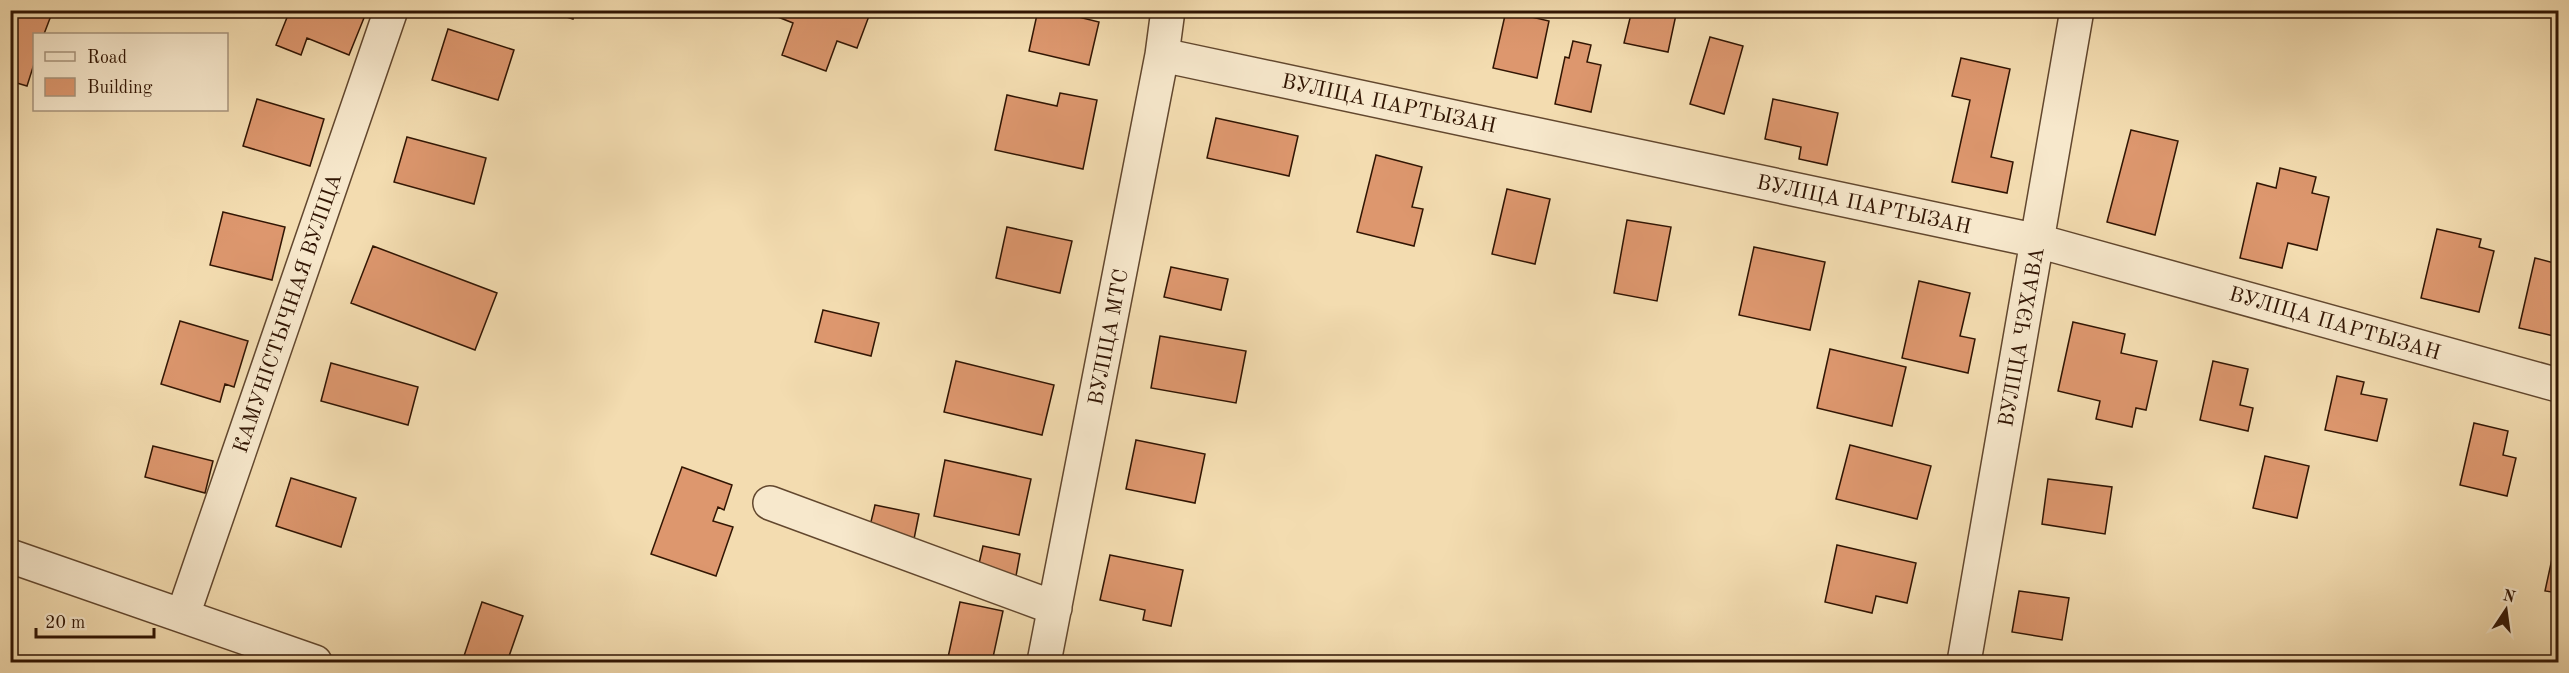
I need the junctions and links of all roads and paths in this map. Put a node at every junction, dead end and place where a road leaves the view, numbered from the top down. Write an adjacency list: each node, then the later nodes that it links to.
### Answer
1 (391, 10): 10 (street, КАМУНІСТЫЧНАЯ ВУЛІЦА)
2 (1168, 10): 4 (street, ВУЛІЦА МТС)
3 (2077, 10): 5 (street, ВУЛІЦА ЧЭХАВА)
4 (1162, 56): 5 (street, ВУЛІЦА ПАРТЫЗАН); 9 (street, ВУЛІЦА МТС)
5 (2038, 241): 6 (street, ВУЛІЦА ПАРТЫЗАН); 13 (street, ВУЛІЦА ЧЭХАВА)
6 (2559, 385)
7 (770, 503): 9 (street)
8 (10, 556): 10 (street)
9 (1055, 608): 12 (street, ВУЛІЦА МТС)
10 (183, 615): 11 (street)
11 (315, 663)
12 (1044, 663)
13 (1964, 663)

